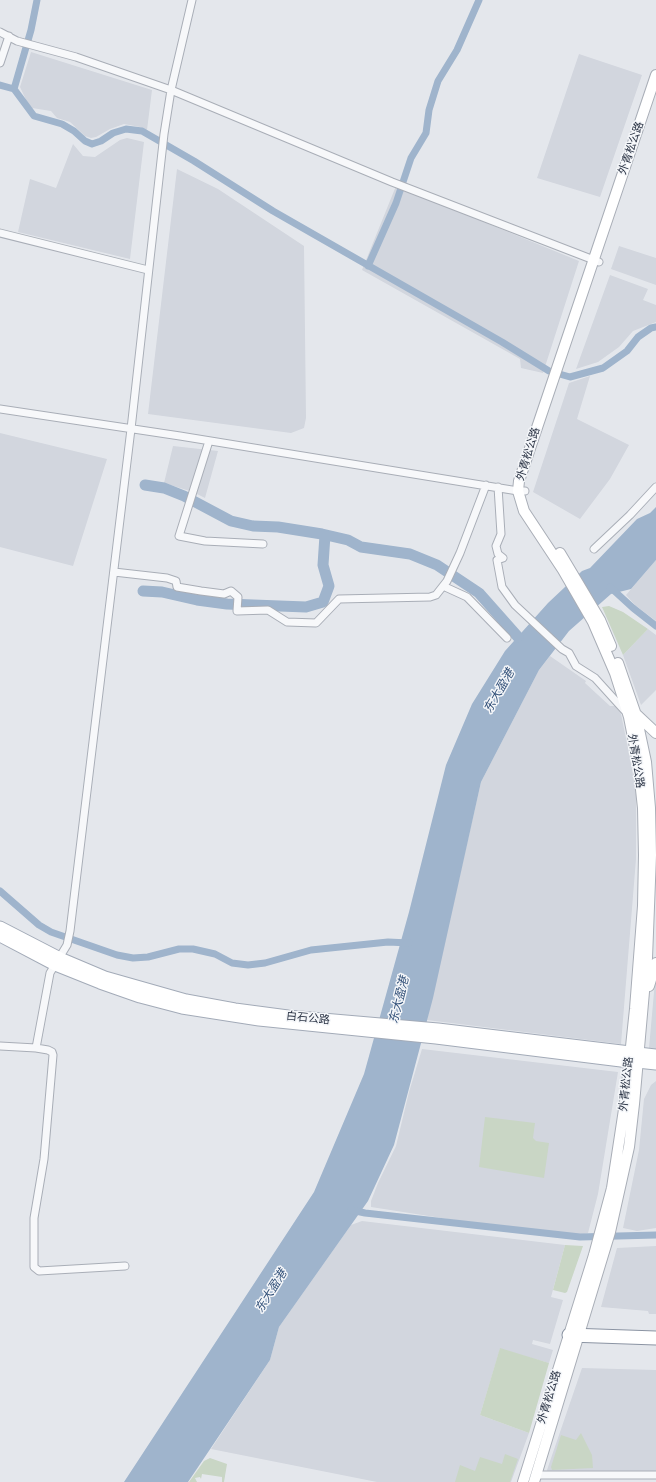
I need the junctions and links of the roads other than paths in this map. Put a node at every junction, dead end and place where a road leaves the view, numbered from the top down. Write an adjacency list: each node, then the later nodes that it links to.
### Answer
1 (192, 0): 6 (street)
2 (0, 32): 3 (street)
3 (8, 36): 4 (street); 6 (street)
4 (0, 63)
5 (656, 75): 9 (main road, 外青松公路)
6 (171, 90): 9 (street); 10 (street)
7 (656, 95): 9 (main road, 外青松公路)
8 (0, 233): 10 (street)
9 (596, 261): 17 (main road, 外青松公路)
10 (148, 270): 12 (street)
11 (0, 409): 12 (street)
12 (131, 430): 13 (street); 20 (street)
13 (209, 441): 14 (street); 18 (street)
14 (486, 485): 15 (street); 21 (street)
15 (498, 487): 17 (street); 24 (street)
16 (656, 487): 19 (street)
17 (521, 491): 23 (main road, 外青松公路)
18 (263, 544)
19 (594, 549)
20 (114, 572): 21 (street); 31 (street)
21 (445, 584): 22 (street)
22 (507, 638)
23 (628, 703): 24 (main road, 外青松公路); 25 (main road)
24 (632, 715): 26 (main road); 27 (main road, 外青松公路)
25 (656, 726)
26 (656, 733)
27 (650, 808): 33 (main road, 外青松公路); 34 (main road, 外青松公路)
28 (0, 927): 31 (main road, 白石公路)
29 (0, 936): 31 (main road, 白石公路)
30 (656, 936): 33 (main road)
31 (57, 961): 36 (street); 38 (main road, 白石公路)
32 (656, 963): 34 (main road)
33 (646, 970): 34 (main road, 外青松公路)
34 (639, 1005): 38 (main road, 外青松公路)
35 (0, 1046): 36 (street)
36 (36, 1048): 40 (street)
37 (656, 1055): 38 (main road)
38 (633, 1057): 39 (main road); 42 (main road, 外青松公路)
39 (656, 1064)
40 (125, 1266)
41 (656, 1330): 42 (highway)
42 (575, 1331): 43 (highway); 45 (main road, 外青松公路); 46 (main road, 外青松公路)
43 (656, 1338)
44 (656, 1475): 45 (street)
45 (535, 1478)
46 (523, 1482)

